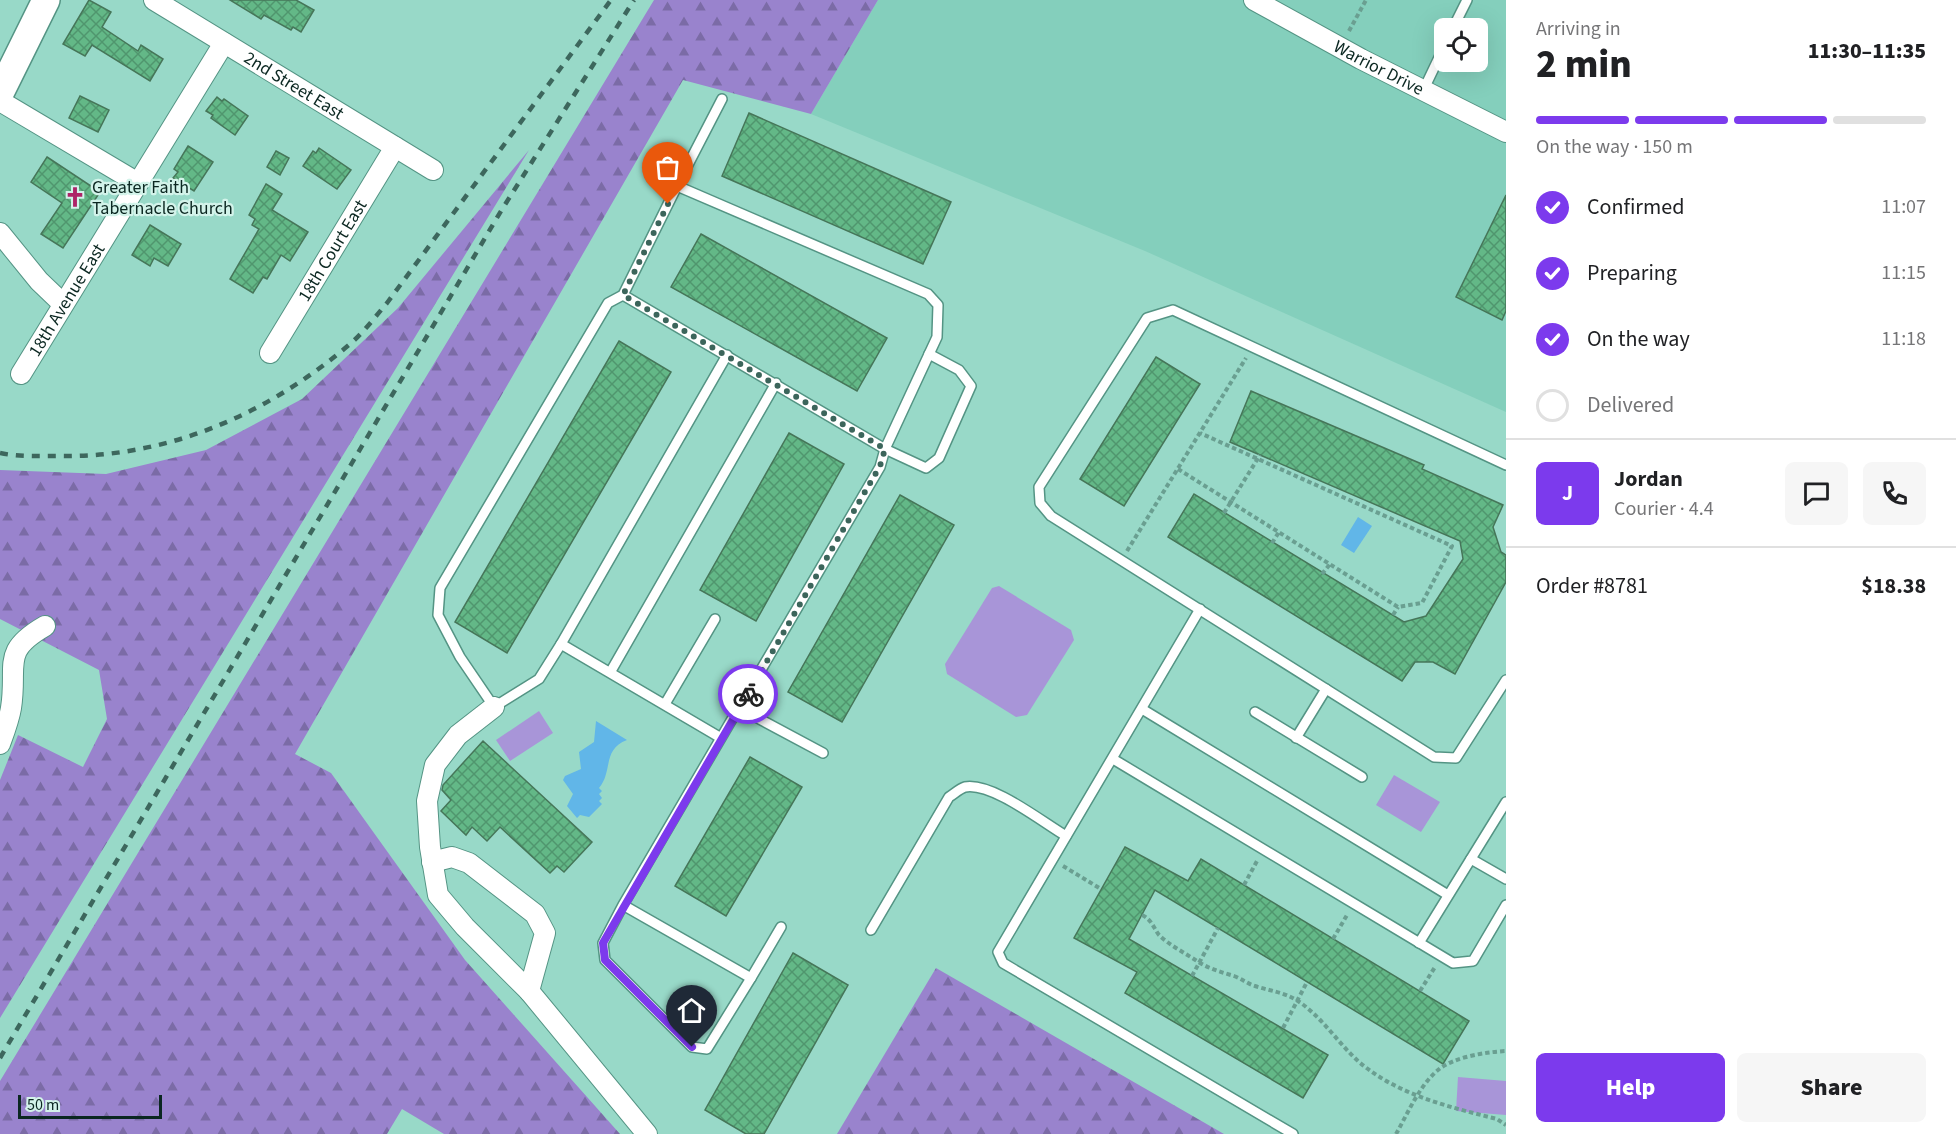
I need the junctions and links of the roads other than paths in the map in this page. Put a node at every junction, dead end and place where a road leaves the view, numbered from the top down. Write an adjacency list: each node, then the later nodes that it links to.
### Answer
1 (46, 0): 9 (main road)
2 (154, 0): 6 (street, 2nd Street East)
3 (1254, 0): 8 (street, Warrior Drive)
4 (1467, 0): 5 (lane)
5 (1458, 18)
6 (224, 42): 13 (street, 2nd Street East); 15 (street, 18th Avenue East)
7 (1434, 68): 8 (lane)
8 (1423, 91): 12 (street, Warrior Drive)
9 (0, 93)
10 (722, 99): 16 (lane)
11 (0, 101): 15 (street)
12 (1506, 132)
13 (395, 147): 14 (street, 2nd Street East); 20 (street, 18th Court East)
14 (433, 170)
15 (138, 183): 19 (street, 18th Avenue East)
16 (677, 186): 18 (lane); 21 (lane)
17 (0, 233): 19 (street)
18 (623, 295): 22 (lane); 35 (lane)
19 (63, 304): 23 (street, 18th Avenue East)
20 (270, 353)
21 (929, 354): 25 (lane); 25 (lane)
22 (727, 355): 24 (lane); 30 (lane)
23 (21, 374)
24 (776, 383): 25 (lane); 31 (lane)
25 (885, 449): 36 (lane)
26 (1506, 465): 27 (lane)
27 (1200, 609): 33 (lane); 37 (lane)
28 (716, 619): 34 (lane)
29 (45, 626): 41 (street)
30 (561, 644): 31 (lane); 35 (lane)
31 (610, 671): 34 (lane)
32 (1506, 680): 33 (lane)
33 (1326, 689): 40 (lane)
34 (665, 704): 39 (lane)
35 (494, 707): 48 (street)
36 (739, 708): 39 (lane); 42 (lane)
37 (1142, 709): 43 (lane); 50 (lane)
38 (1255, 712): 40 (lane)
39 (721, 738): 51 (lane)
40 (1296, 738): 44 (lane)
41 (0, 744)
42 (824, 753)
43 (1113, 759): 46 (lane); 55 (lane)
44 (1362, 777)
45 (1506, 802): 47 (lane)
46 (1066, 836): 54 (lane); 59 (lane)
47 (1471, 859): 49 (lane); 50 (lane)
48 (432, 862): 57 (street); 57 (street)
49 (1506, 879)
50 (1448, 895): 55 (lane)
51 (623, 905): 56 (lane); 56 (lane)
52 (1506, 905): 55 (lane)
53 (781, 927): 56 (lane)
54 (871, 930)
55 (1419, 943)
56 (751, 978)
57 (529, 991): 58 (street)
58 (647, 1134)
59 (1293, 1134)

